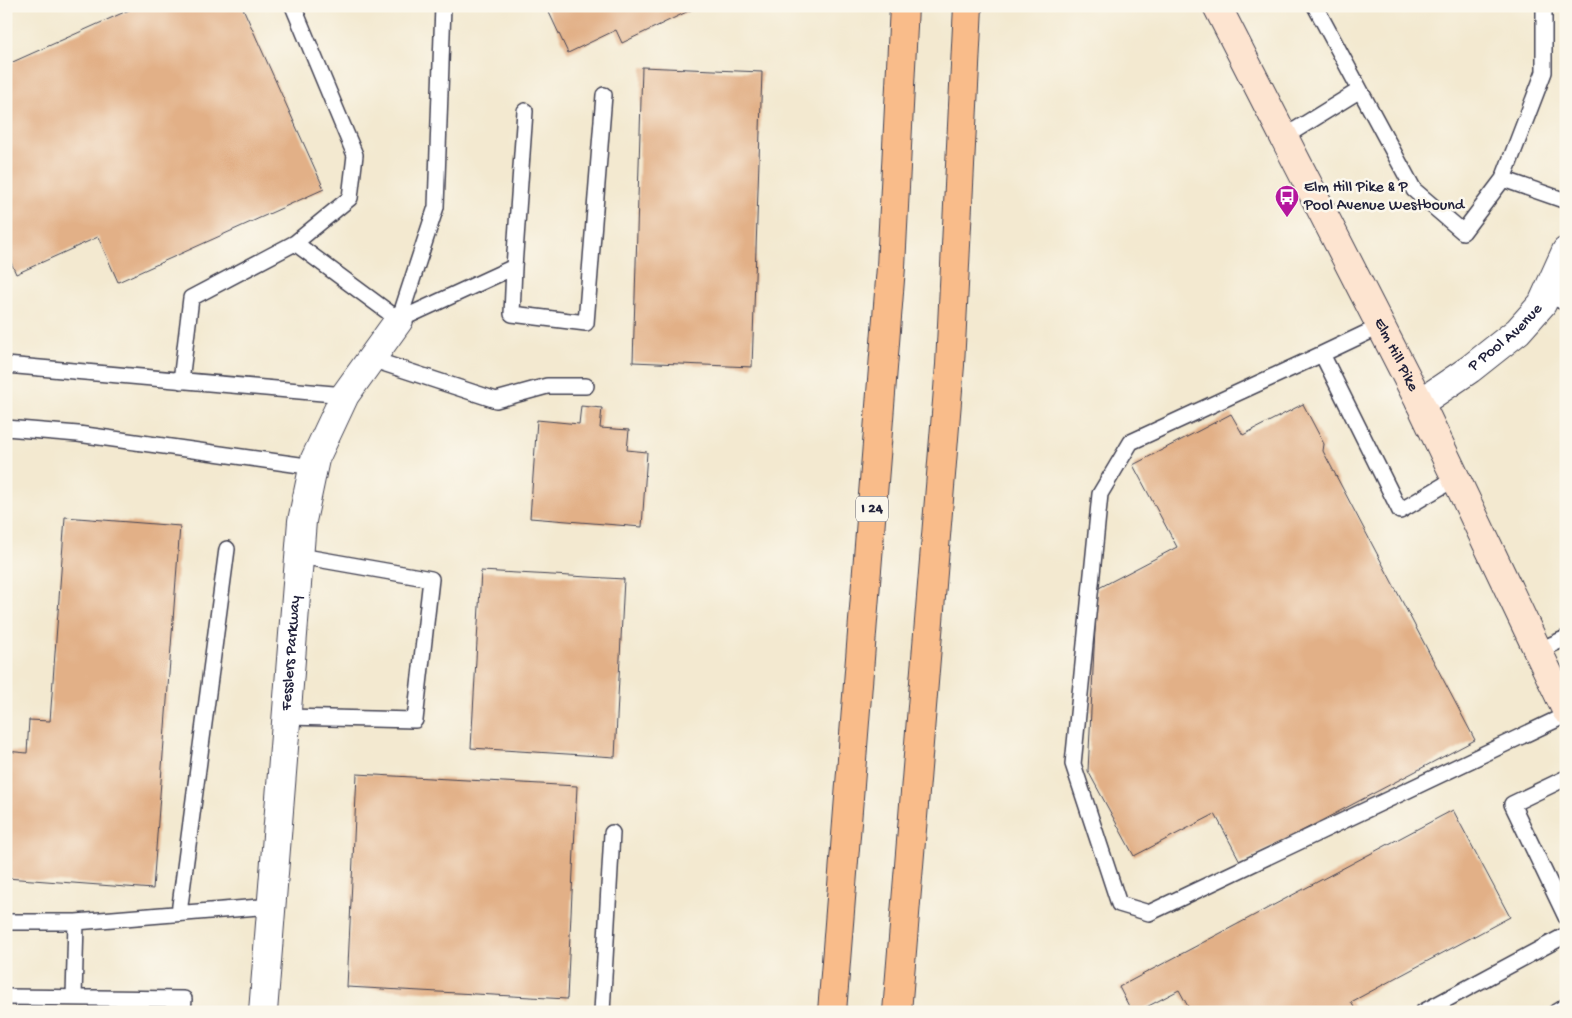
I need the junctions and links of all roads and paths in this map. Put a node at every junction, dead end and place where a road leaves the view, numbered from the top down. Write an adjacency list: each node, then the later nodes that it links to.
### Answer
1 (293, 6): 14 (lane)
2 (443, 6): 18 (lane)
3 (904, 6): 50 (highway, I 24)
4 (968, 6): 51 (highway)
5 (1217, 6): 11 (main road, Elm Hill Pike)
6 (1315, 6): 8 (lane)
7 (1544, 6): 12 (lane)
8 (1360, 90): 11 (lane); 12 (lane)
9 (604, 95): 16 (lane)
10 (525, 111): 16 (lane)
11 (1284, 137): 19 (main road, Elm Hill Pike)
12 (1503, 179): 13 (lane)
13 (1566, 200)
14 (295, 243): 18 (lane); 23 (lane)
15 (1566, 252): 17 (street, P Pool Avenue)
16 (514, 268): 18 (lane)
17 (1556, 298): 26 (street, P Pool Avenue)
18 (399, 320): 21 (street, Fesslers Parkway)
19 (1380, 326): 20 (lane); 26 (main road, Elm Hill Pike)
20 (1322, 354): 29 (lane); 34 (lane)
21 (371, 359): 24 (lane); 25 (street, Fesslers Parkway)
22 (6, 365): 23 (lane)
23 (181, 381): 25 (lane)
24 (586, 386)
25 (345, 396): 28 (street, Fesslers Parkway)
26 (1420, 403): 29 (main road, Elm Hill Pike)
27 (6, 428): 28 (lane)
28 (314, 468): 31 (street, Fesslers Parkway)
29 (1456, 478): 33 (main road, Elm Hill Pike)
30 (227, 549): 39 (lane)
31 (300, 556): 35 (street, Fesslers Parkway); 35 (lane)
32 (1566, 638): 33 (lane)
33 (1538, 651): 34 (main road, Elm Hill Pike)
34 (1565, 709)
35 (287, 717): 38 (street, Fesslers Parkway)
36 (1566, 778): 40 (lane)
37 (612, 833): 49 (lane)
38 (272, 906): 39 (lane); 48 (street, Fesslers Parkway)
39 (179, 913): 42 (lane)
40 (1566, 917)
41 (6, 922): 42 (lane)
42 (76, 922): 45 (lane)
43 (1566, 935): 52 (lane)
44 (6, 997): 45 (lane)
45 (74, 997): 47 (lane)
46 (1566, 1006): 53 (lane)
47 (183, 1012)
48 (263, 1012)
49 (602, 1012)
50 (832, 1012)
51 (897, 1012)
52 (1423, 1012)
53 (1556, 1012)

